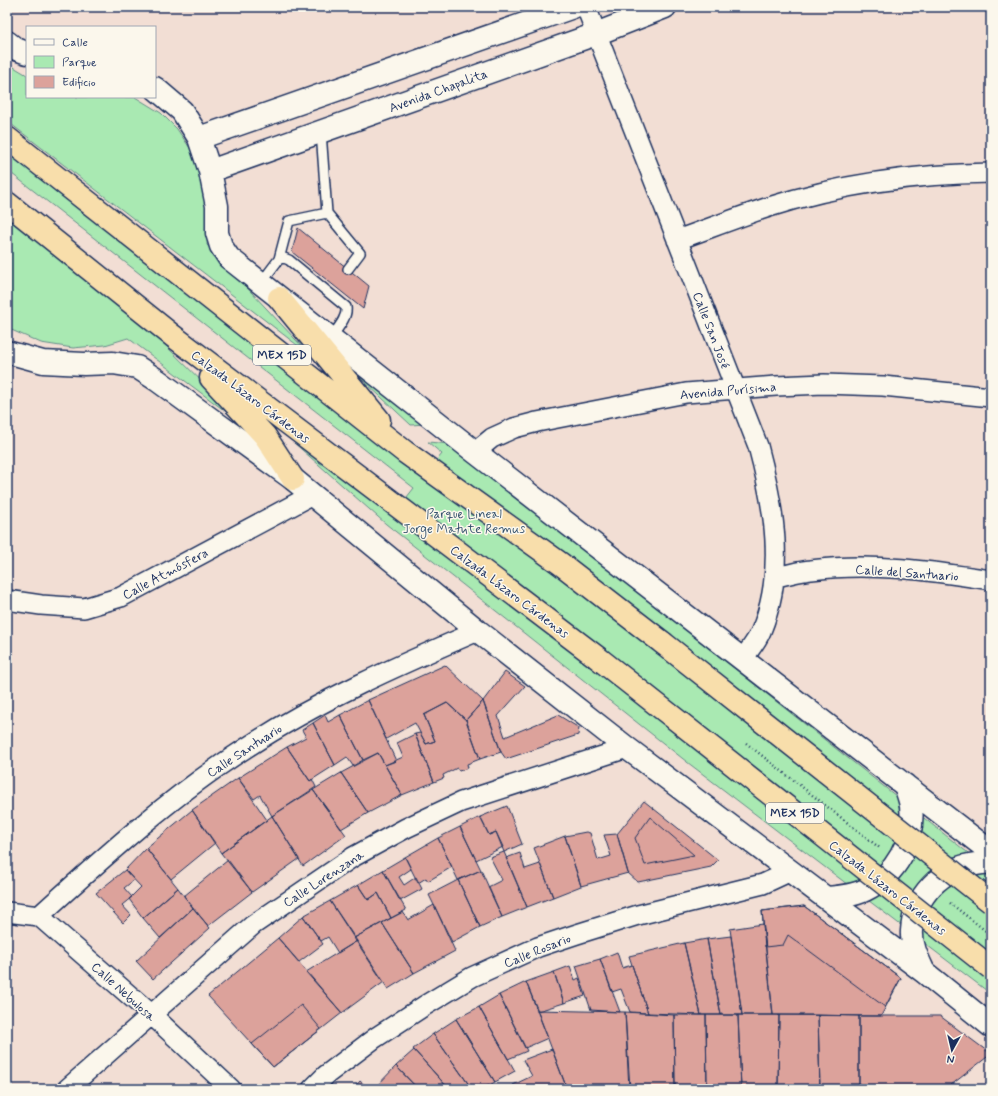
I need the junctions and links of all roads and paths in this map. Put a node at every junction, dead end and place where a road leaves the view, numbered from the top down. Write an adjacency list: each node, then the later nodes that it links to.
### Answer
1 (573, 7): 10 (street)
2 (586, 7): 4 (street, Calle San José)
3 (665, 7): 4 (street, Avenida Chapalita)
4 (596, 34): 8 (street, Avenida Chapalita); 15 (street, Calle San José)
5 (7, 42): 6 (street)
6 (26, 53)
7 (156, 89): 10 (street)
8 (321, 132): 11 (street, Avenida Chapalita); 14 (lane)
9 (7, 138): 25 (highway, MEX 15D)
10 (199, 138): 11 (street)
11 (210, 171): 18 (street)
12 (991, 172): 15 (street)
13 (7, 203): 20 (highway, Calzada Lázaro Cárdenas / MEX 15D)
14 (327, 213): 16 (lane); 17 (lane)
15 (677, 240): 23 (street, Calle San José)
16 (279, 259): 18 (lane); 21 (lane)
17 (348, 270)
18 (260, 283): 19 (street)
19 (280, 298): 21 (street); 25 (highway)
20 (173, 336): 27 (highway); 47 (highway, Calzada Lázaro Cárdenas / MEX 15D, bridge)
21 (331, 338): 26 (street)
22 (7, 352): 27 (street)
23 (735, 389): 24 (street, Avenida Purísima); 26 (street, Avenida Purísima); 29 (street, Calle San José)
24 (991, 397)
25 (405, 452): 42 (highway, MEX 15D, bridge)
26 (475, 452): 33 (street)
27 (292, 479): 28 (street)
28 (312, 495): 31 (street, Calle Atmósfera); 32 (street)
29 (775, 577): 30 (street, Calle del Santuario); 33 (street, Calle San José)
30 (991, 580)
31 (7, 600)
32 (478, 631): 35 (street); 45 (street, Calle Santuario)
33 (744, 659): 36 (street)
34 (746, 743): 37 (path)
35 (627, 748): 40 (street); 49 (street, Calle Lorenzana)
36 (905, 785): 38 (street); 41 (street)
37 (881, 849)
38 (991, 852)
39 (991, 863): 48 (street)
40 (790, 871): 41 (street); 53 (street, Calle Rosario)
41 (826, 898): 48 (street)
42 (991, 902)
43 (950, 903): 46 (path)
44 (7, 912): 45 (street)
45 (39, 916): 49 (street, Calle Nebulosa)
46 (991, 935)
47 (991, 968)
48 (924, 972): 50 (street)
49 (152, 1015): 51 (street, Calle Lorenzana); 52 (street, Calle Nebulosa)
50 (991, 1026)
51 (67, 1089)
52 (232, 1089)
53 (312, 1089)

